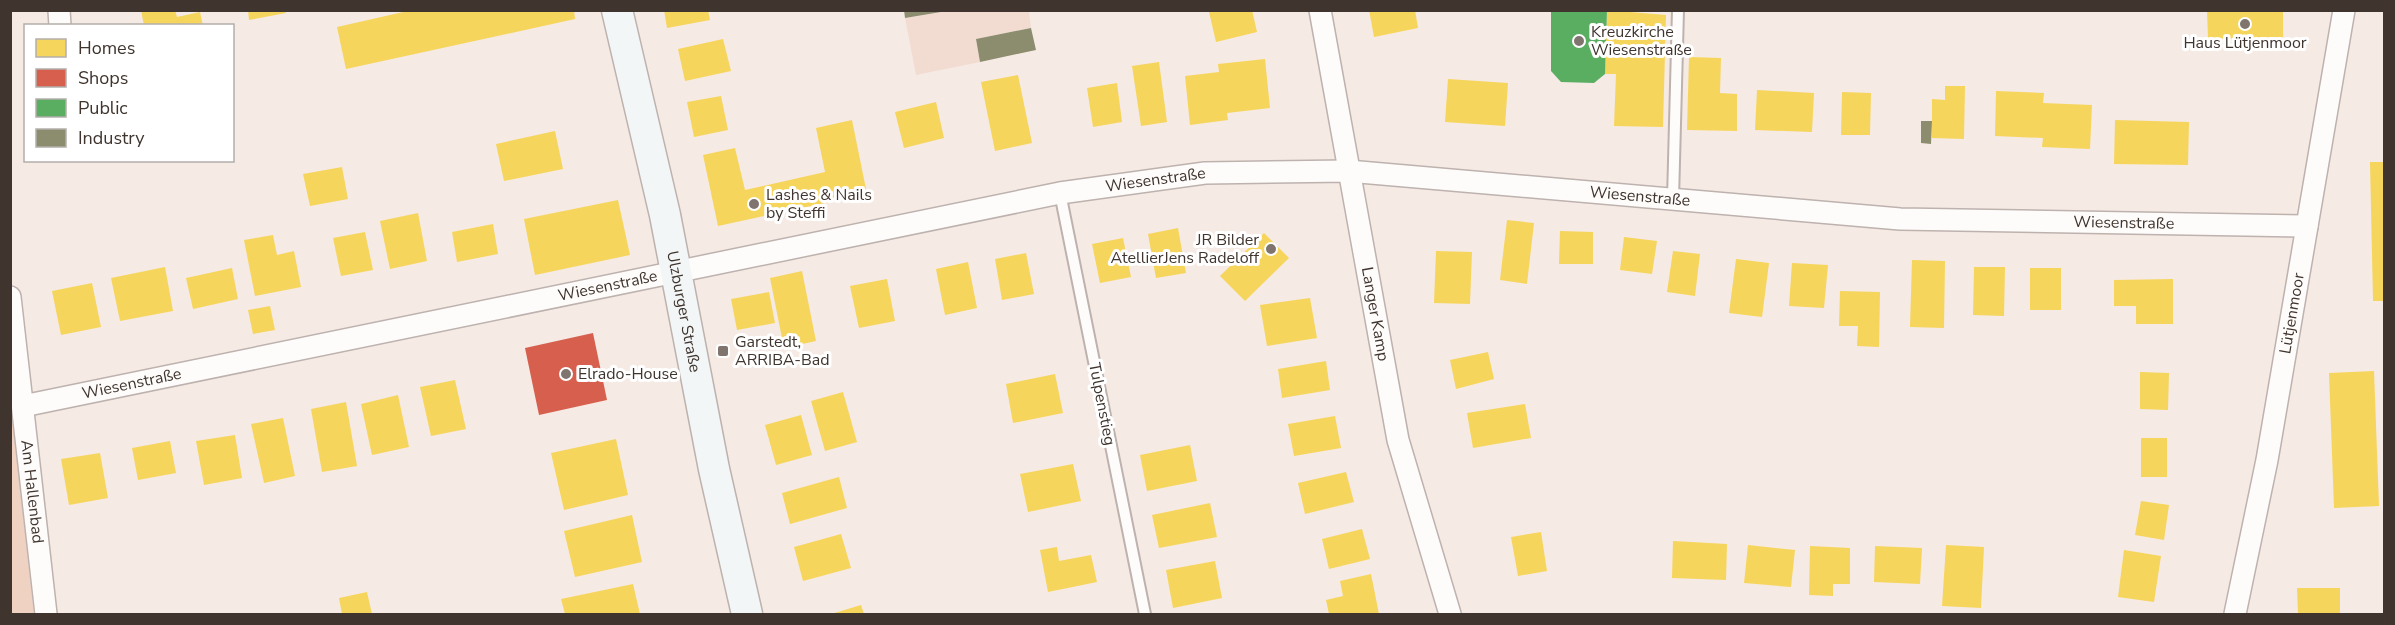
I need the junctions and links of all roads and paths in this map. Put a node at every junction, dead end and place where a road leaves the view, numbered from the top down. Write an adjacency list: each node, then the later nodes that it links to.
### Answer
1 (618, 10): 9 (main road, Ulzburger Straße)
2 (1320, 10): 5 (street, Langer Kamp)
3 (1678, 10): 7 (lane)
4 (2344, 10): 8 (street, Lütjenmoor)
5 (1348, 171): 6 (street, Wiesenstraße); 7 (street, Wiesenstraße); 15 (street, Langer Kamp)
6 (1060, 194): 9 (street, Wiesenstraße); 14 (lane, Tulpenstieg)
7 (1673, 199): 8 (street, Wiesenstraße)
8 (2307, 226): 16 (street, Lütjenmoor)
9 (677, 272): 11 (street, Wiesenstraße); 13 (main road, Ulzburger Straße)
10 (10, 297): 11 (street, Am Hallenbad)
11 (23, 406): 12 (street, Am Hallenbad)
12 (46, 615)
13 (747, 615)
14 (1145, 615)
15 (1450, 615)
16 (2235, 615)

